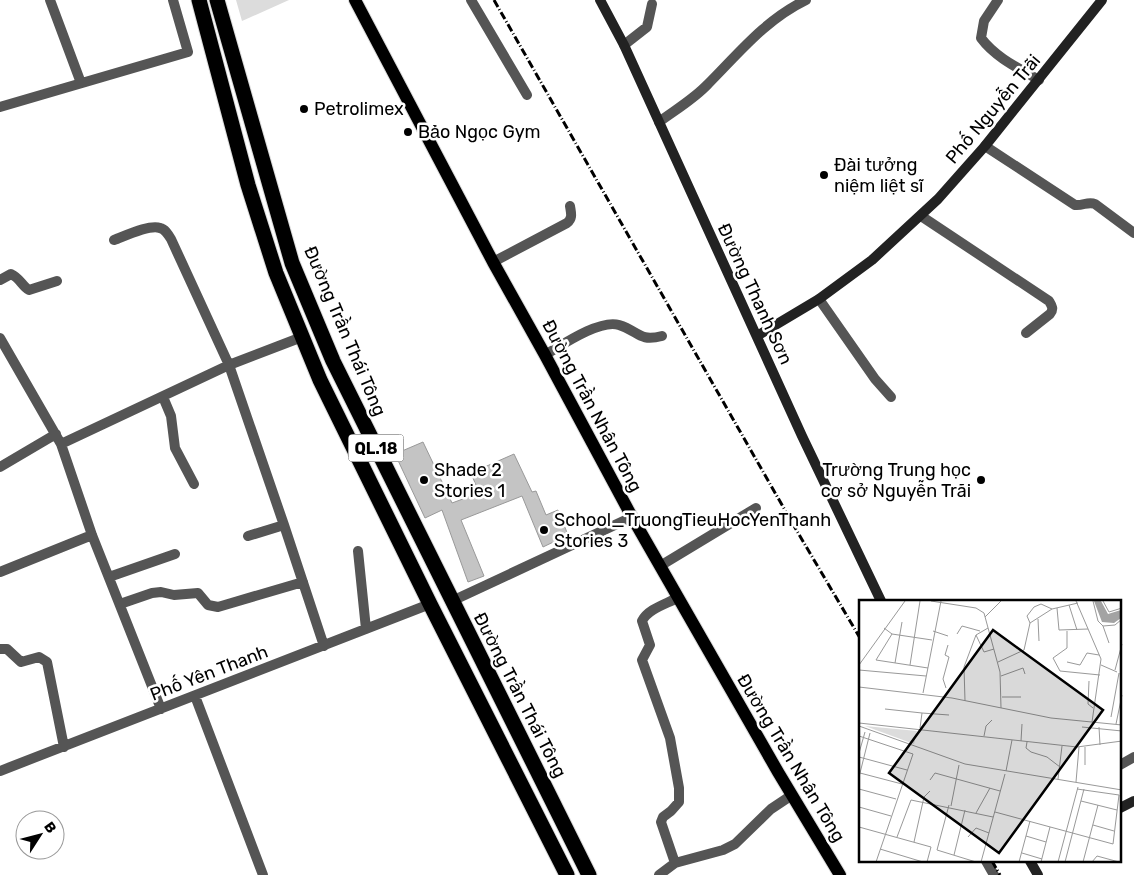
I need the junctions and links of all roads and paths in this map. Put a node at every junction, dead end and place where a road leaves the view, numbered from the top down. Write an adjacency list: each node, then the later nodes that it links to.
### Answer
1 (50, 0): 14 (street)
2 (173, 0): 14 (street)
3 (199, 0): 30 (highway, QL.18)
4 (217, 0): 37 (highway, Đường Trần Thái Tông / QL.18)
5 (355, 0): 23 (main road, Đường Trần Nhân Tông)
6 (471, 0): 15 (street)
7 (600, 0): 12 (street, Đường Thanh Sơn)
8 (998, 0): 13 (street)
9 (1102, 0): 13 (street, Phố Nguyễn Trãi)
10 (802, 1): 17 (street)
11 (652, 4): 12 (street)
12 (624, 44): 17 (street, Đường Thanh Sơn)
13 (1039, 80): 18 (street, Phố Nguyễn Trãi)
14 (82, 83): 16 (street)
15 (527, 95)
16 (0, 107)
17 (659, 122): 29 (street, Đường Thanh Sơn)
18 (985, 146): 20 (street, Phố Nguyễn Trãi); 21 (street)
19 (570, 206): 23 (street)
20 (921, 216): 26 (street, Phố Nguyễn Trãi); 27 (street)
21 (1134, 233)
22 (114, 240): 33 (street)
23 (493, 262): 32 (main road, Đường Trần Nhân Tông)
24 (0, 280): 25 (street)
25 (57, 281)
26 (819, 299): 29 (street, Phố Nguyễn Trãi); 35 (street)
27 (1026, 333)
28 (662, 336): 32 (street)
29 (757, 336): 54 (street, Đường Thanh Sơn)
30 (302, 337): 33 (street); 38 (highway, QL.18)
31 (0, 338): 36 (street)
32 (545, 355): 42 (main road, Đường Trần Nhân Tông)
33 (230, 365): 34 (street); 43 (street)
34 (163, 396): 36 (street); 40 (street)
35 (891, 396)
36 (58, 439): 39 (street); 44 (street)
37 (378, 453): 38 (highway); 53 (highway, Đường Trần Thái Tông / QL.18)
38 (361, 462): 56 (highway, QL.18)
39 (0, 467)
40 (194, 484)
41 (756, 508): 48 (street)
42 (632, 517): 48 (main road, Đường Trần Nhân Tông); 53 (street)
43 (284, 525): 45 (street); 51 (street)
44 (92, 535): 49 (street); 50 (street)
45 (248, 536)
46 (358, 551): 57 (street)
47 (175, 554): 50 (street)
48 (660, 566): 52 (main road, Đường Trần Nhân Tông)
49 (0, 572)
50 (109, 577): 55 (street)
51 (303, 582): 55 (street); 58 (street)
52 (677, 598): 66 (main road, Đường Trần Nhân Tông); 71 (street)
53 (452, 600): 74 (highway, Đường Trần Thái Tông / QL.18)
54 (881, 600)
55 (120, 604): 61 (street)
56 (430, 604): 57 (street, Phố Yên Thanh); 73 (highway, QL.18)
57 (366, 630): 58 (street, Phố Yên Thanh)
58 (324, 646): 60 (street, Phố Yên Thanh)
59 (0, 649): 62 (street)
60 (195, 696): 61 (street, Phố Yên Thanh); 72 (street)
61 (161, 709): 62 (street, Phố Yên Thanh)
62 (64, 747): 65 (street, Phố Yên Thanh)
63 (1134, 757): 64 (street)
64 (1122, 764)
65 (0, 771)
66 (792, 796): 71 (street); 76 (main road, Đường Trần Nhân Tông)
67 (1134, 801): 68 (street)
68 (1122, 807)
69 (987, 862): 77 (street)
70 (1031, 862): 78 (street)
71 (675, 863): 75 (street)
72 (263, 875)
73 (567, 875)
74 (589, 875)
75 (659, 875)
76 (840, 875)
77 (994, 875)
78 (1038, 875)

